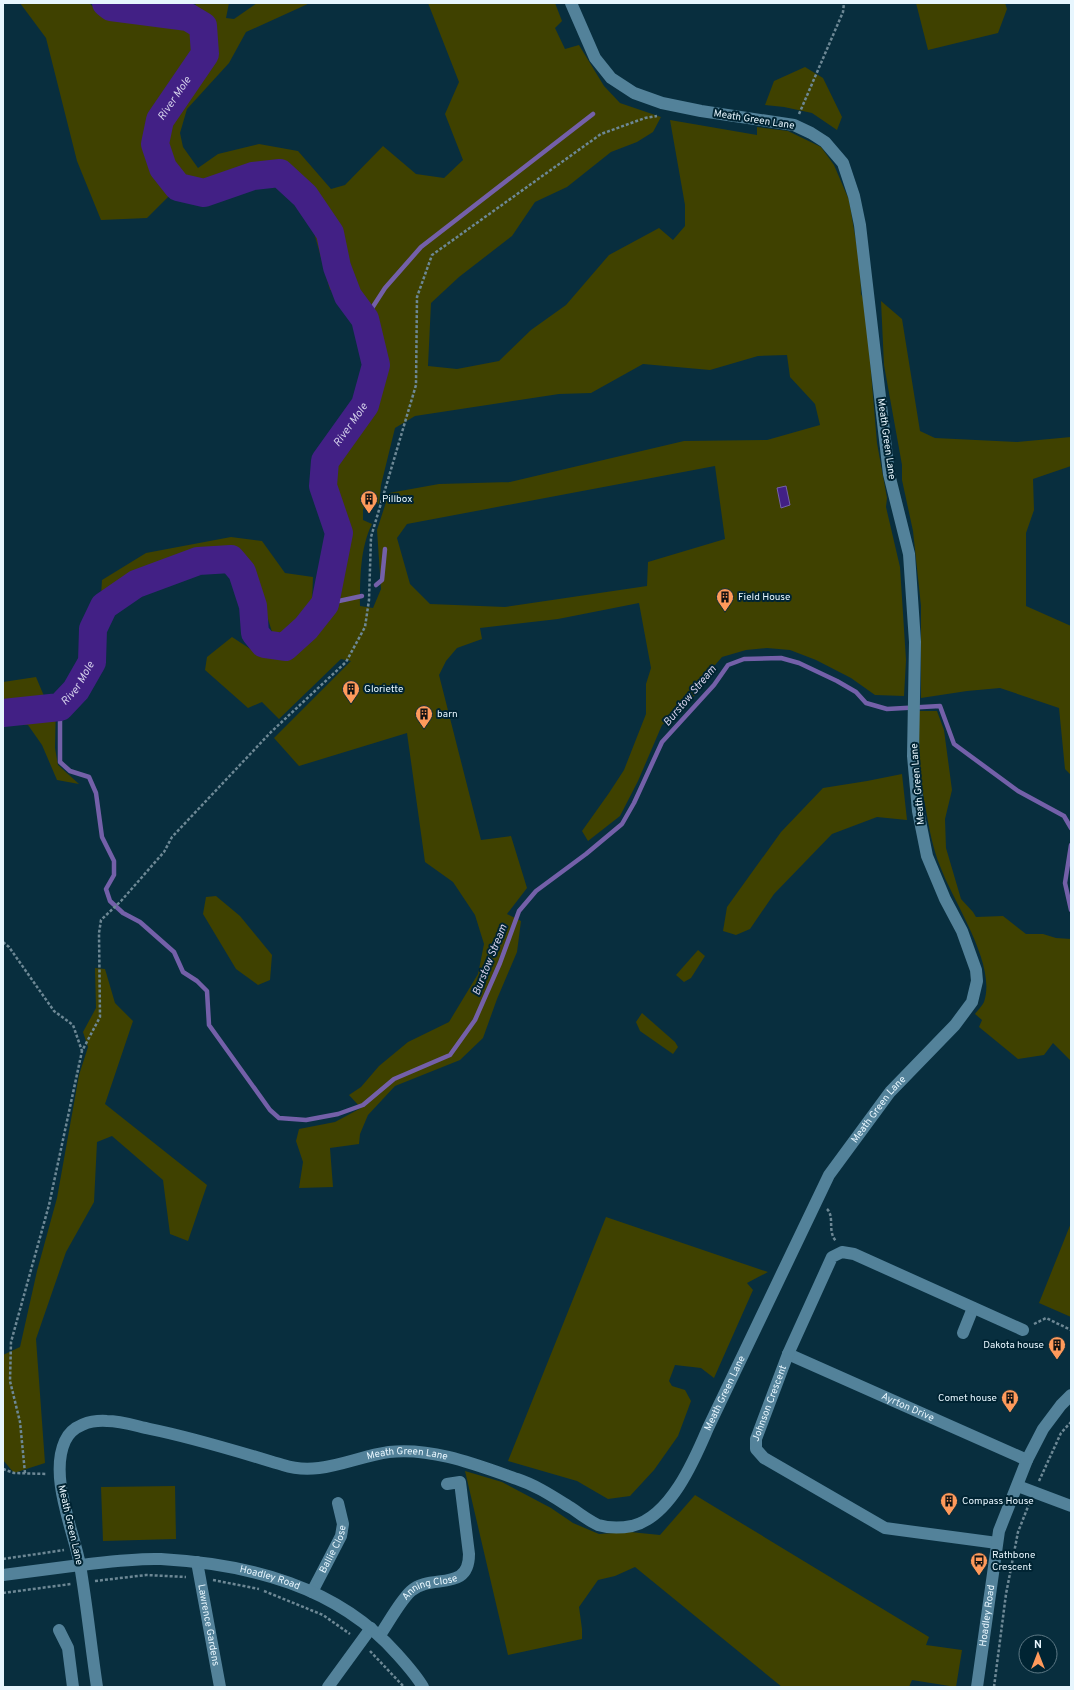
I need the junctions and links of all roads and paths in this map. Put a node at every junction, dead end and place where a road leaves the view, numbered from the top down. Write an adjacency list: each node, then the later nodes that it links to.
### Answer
1 (572, 3): 3 (street, Meath Green Lane)
2 (844, 3): 4 (path)
3 (662, 103): 4 (street, Meath Green Lane); 6 (path)
4 (794, 125): 7 (street, Meath Green Lane)
5 (3, 942): 6 (path)
6 (82, 1051): 18 (path)
7 (815, 1204): 8 (path); 19 (street, Meath Green Lane)
8 (842, 1252): 9 (street); 13 (street, Johnson Crescent)
9 (973, 1308): 10 (street); 12 (street)
10 (1023, 1330): 11 (path)
11 (1071, 1330)
12 (963, 1333)
13 (788, 1354): 16 (street, Ayrton Drive); 26 (street, Johnson Crescent)
14 (1071, 1396): 16 (street, Hoadley Road)
15 (1071, 1422): 20 (path)
16 (1027, 1460): 22 (street, Hoadley Road)
17 (3, 1469): 18 (path)
18 (25, 1473): 19 (path)
19 (60, 1474): 27 (street, Meath Green Lane)
20 (1038, 1483)
21 (447, 1484): 38 (street, Anning Close)
22 (1018, 1486): 25 (street); 26 (street, Hoadley Road)
23 (1030, 1501): 47 (path)
24 (338, 1503): 35 (street, Ballie Close)
25 (1071, 1506)
26 (997, 1543): 46 (street, Hoadley Road)
27 (76, 1548): 28 (path); 30 (street, Meath Green Lane)
28 (3, 1559)
29 (197, 1562): 30 (street, Hoadley Road); 32 (street, Lawrence Gardens); 35 (street, Hoadley Road)
30 (80, 1565): 31 (street, Hoadley Road); 41 (street, Meath Green Lane)
31 (3, 1575)
32 (201, 1578): 33 (path); 39 (path); 42 (street, Lawrence Gardens)
33 (93, 1581)
34 (70, 1584): 36 (path)
35 (312, 1592): 38 (street, Hoadley Road)
36 (3, 1593)
37 (59, 1630): 40 (street)
38 (376, 1631): 39 (street); 45 (street, Hoadley Road)
39 (361, 1642): 43 (street); 44 (path)
40 (73, 1687)
41 (97, 1687)
42 (220, 1687)
43 (328, 1687)
44 (404, 1687)
45 (423, 1687)
46 (977, 1687)
47 (994, 1687)

